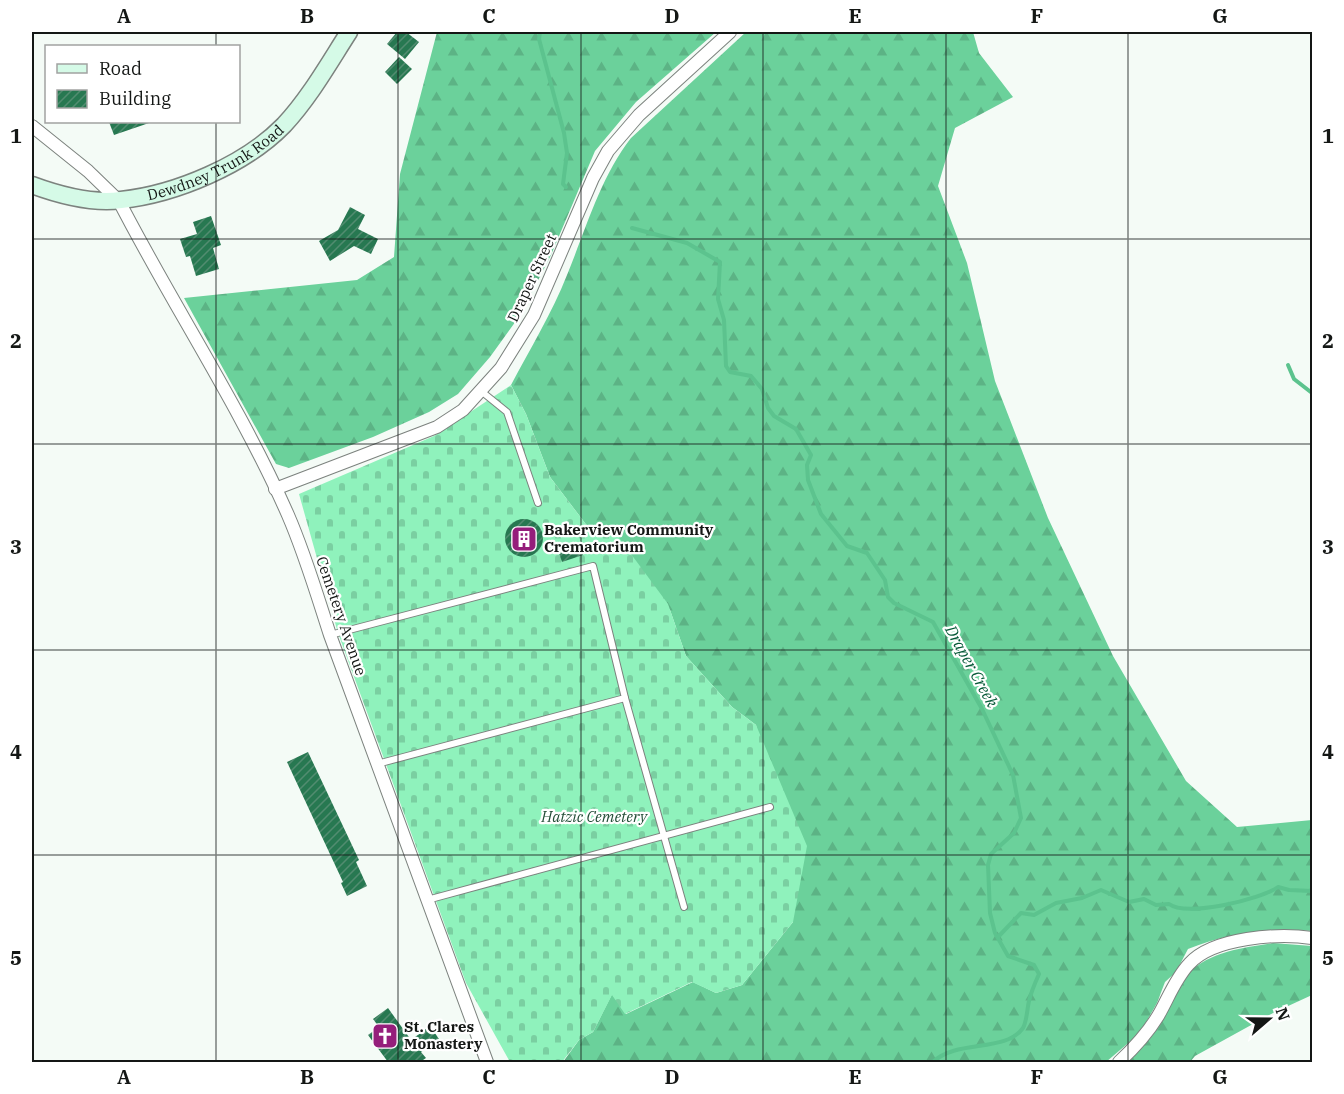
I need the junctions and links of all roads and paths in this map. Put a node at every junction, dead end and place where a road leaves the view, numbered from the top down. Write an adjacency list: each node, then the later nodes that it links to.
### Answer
1 (349, 32): 5 (main road, Dewdney Trunk Road)
2 (730, 32): 6 (street, Draper Street)
3 (32, 126): 5 (street, Cemetery Avenue)
4 (32, 185): 5 (main road, Dewdney Trunk Road)
5 (119, 201): 7 (street, Cemetery Avenue)
6 (480, 391): 7 (street, Draper Street); 8 (lane)
7 (276, 489): 9 (street, Cemetery Avenue)
8 (538, 503)
9 (330, 636): 10 (lane); 11 (street, Cemetery Avenue)
10 (625, 698): 11 (lane); 13 (lane)
11 (377, 764): 14 (street, Cemetery Avenue)
12 (770, 807): 13 (lane)
13 (665, 837): 14 (lane); 15 (lane)
14 (427, 900): 17 (street, Cemetery Avenue)
15 (684, 907)
16 (1312, 938): 18 (street)
17 (487, 1062)
18 (1119, 1062)

